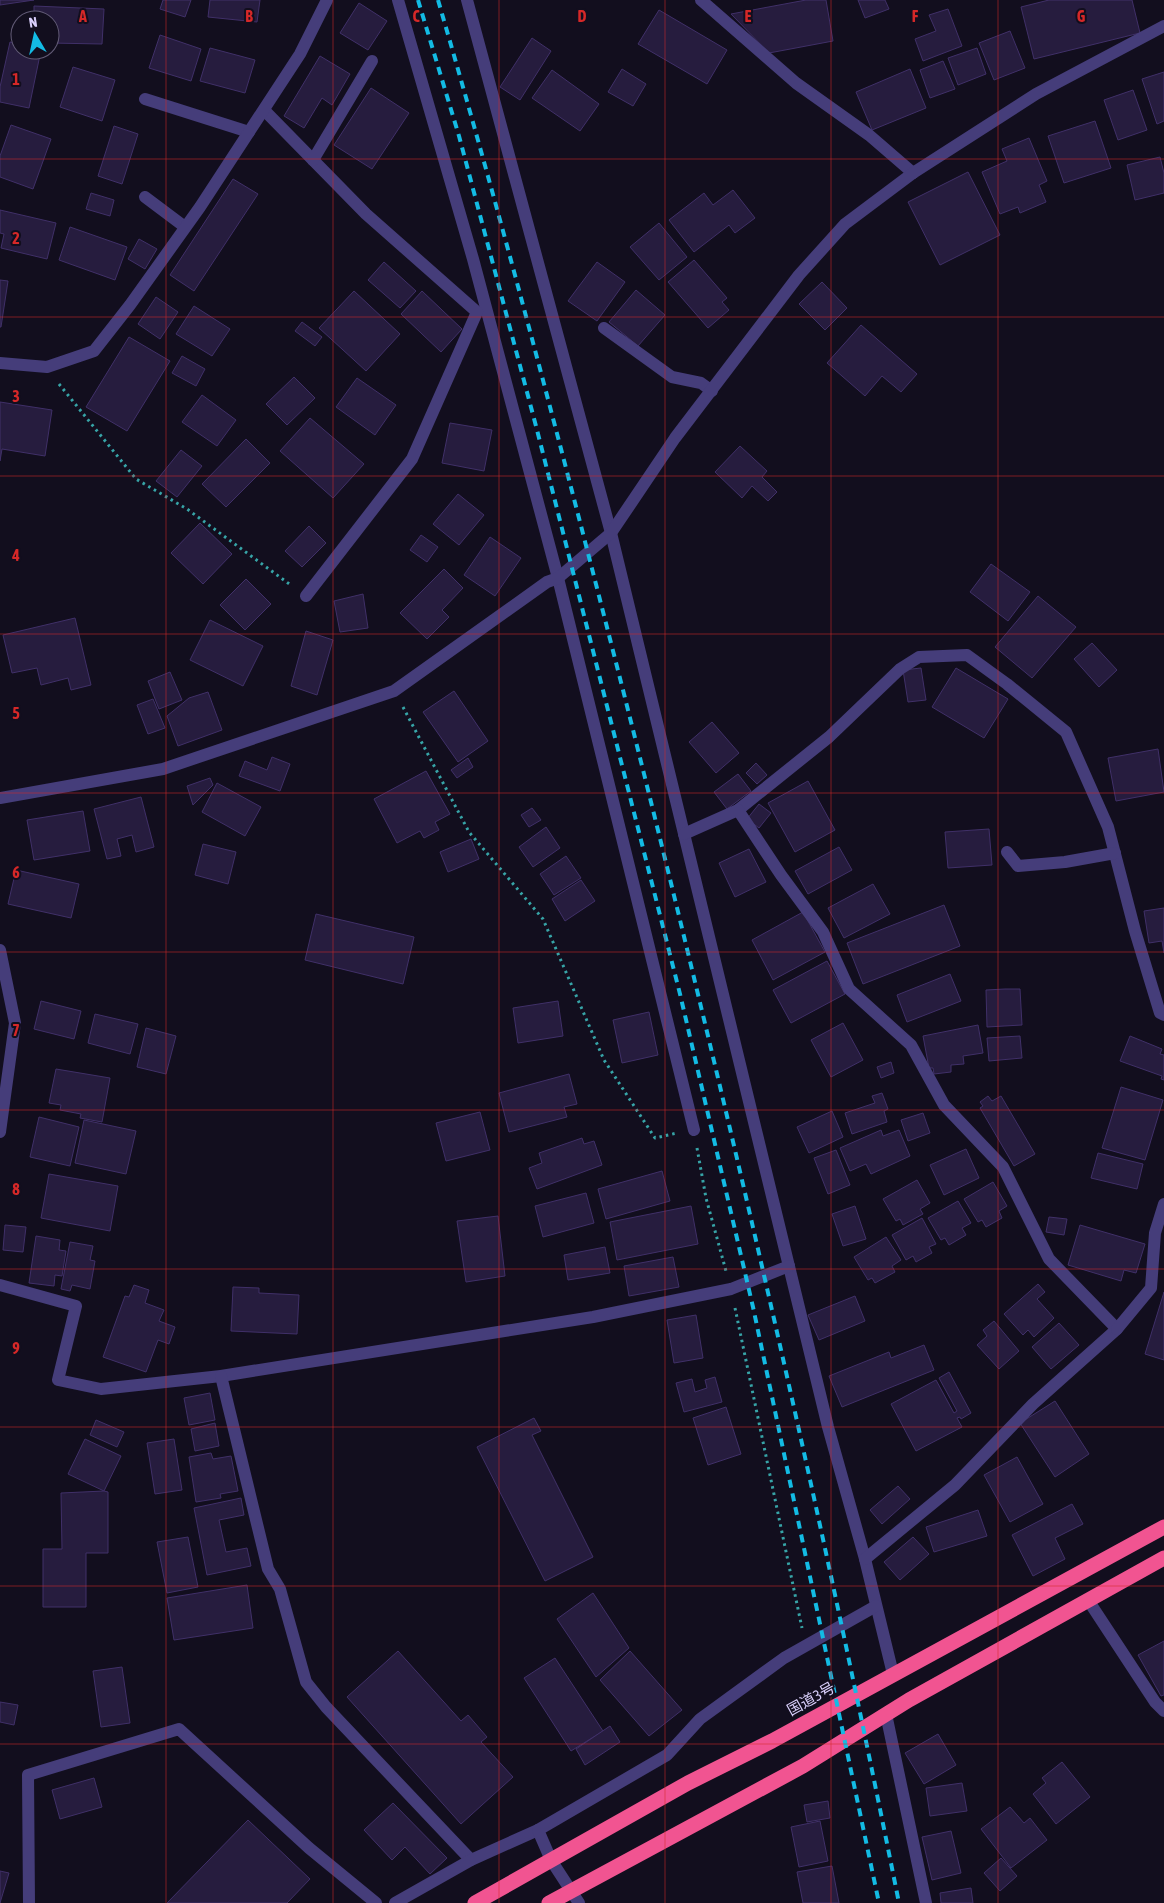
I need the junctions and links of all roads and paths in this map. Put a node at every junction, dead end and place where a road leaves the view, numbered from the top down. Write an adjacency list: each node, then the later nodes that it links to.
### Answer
1 (327, 0): 8 (street)
2 (398, 0): 19 (street)
3 (467, 0): 18 (street)
4 (701, 0): 11 (street)
5 (1164, 26): 11 (street)
6 (372, 61): 10 (street)
7 (144, 99): 9 (street)
8 (264, 110): 9 (street); 10 (street)
9 (249, 132): 13 (street)
10 (313, 160): 20 (street)
11 (913, 173): 17 (street)
12 (145, 197): 13 (street)
13 (185, 228): 16 (street)
14 (604, 328): 17 (street)
15 (0, 363): 16 (street)
16 (47, 367): 20 (path)
17 (706, 387): 18 (street)
18 (611, 533): 19 (street); 24 (street)
19 (558, 578): 21 (street); 30 (street)
20 (306, 596)
21 (394, 691): 22 (street); 30 (path)
22 (0, 798)
23 (738, 810): 24 (street); 26 (street); 36 (street)
24 (684, 834): 33 (street)
25 (1007, 852): 26 (street)
26 (1115, 853): 28 (street)
27 (0, 950): 29 (street)
28 (1164, 1014)
29 (2, 1109): 31 (street)
30 (694, 1130): 35 (path)
31 (0, 1132)
32 (1164, 1204): 36 (street)
33 (789, 1266): 35 (street); 40 (street)
34 (0, 1285): 37 (street)
35 (731, 1289): 37 (street); 43 (path)
36 (1117, 1330): 40 (street)
37 (221, 1376): 48 (street)
38 (1164, 1527): 44 (highway, 国道3号)
39 (1164, 1558): 41 (highway)
40 (866, 1559): 42 (street)
41 (1088, 1600): 45 (street); 46 (highway)
42 (876, 1606): 43 (street); 44 (street)
43 (806, 1645): 47 (street)
44 (893, 1674): 49 (highway, 国道3号)
45 (1164, 1712)
46 (886, 1714): 50 (highway); 56 (street)
47 (538, 1830): 48 (street); 49 (street)
48 (471, 1860): 53 (street)
49 (550, 1860): 50 (street); 54 (highway, 国道3号)
50 (575, 1897): 55 (highway)
51 (29, 1903): 52 (street)
52 (376, 1903)
53 (395, 1903)
54 (475, 1903)
55 (549, 1903)
56 (926, 1903)

